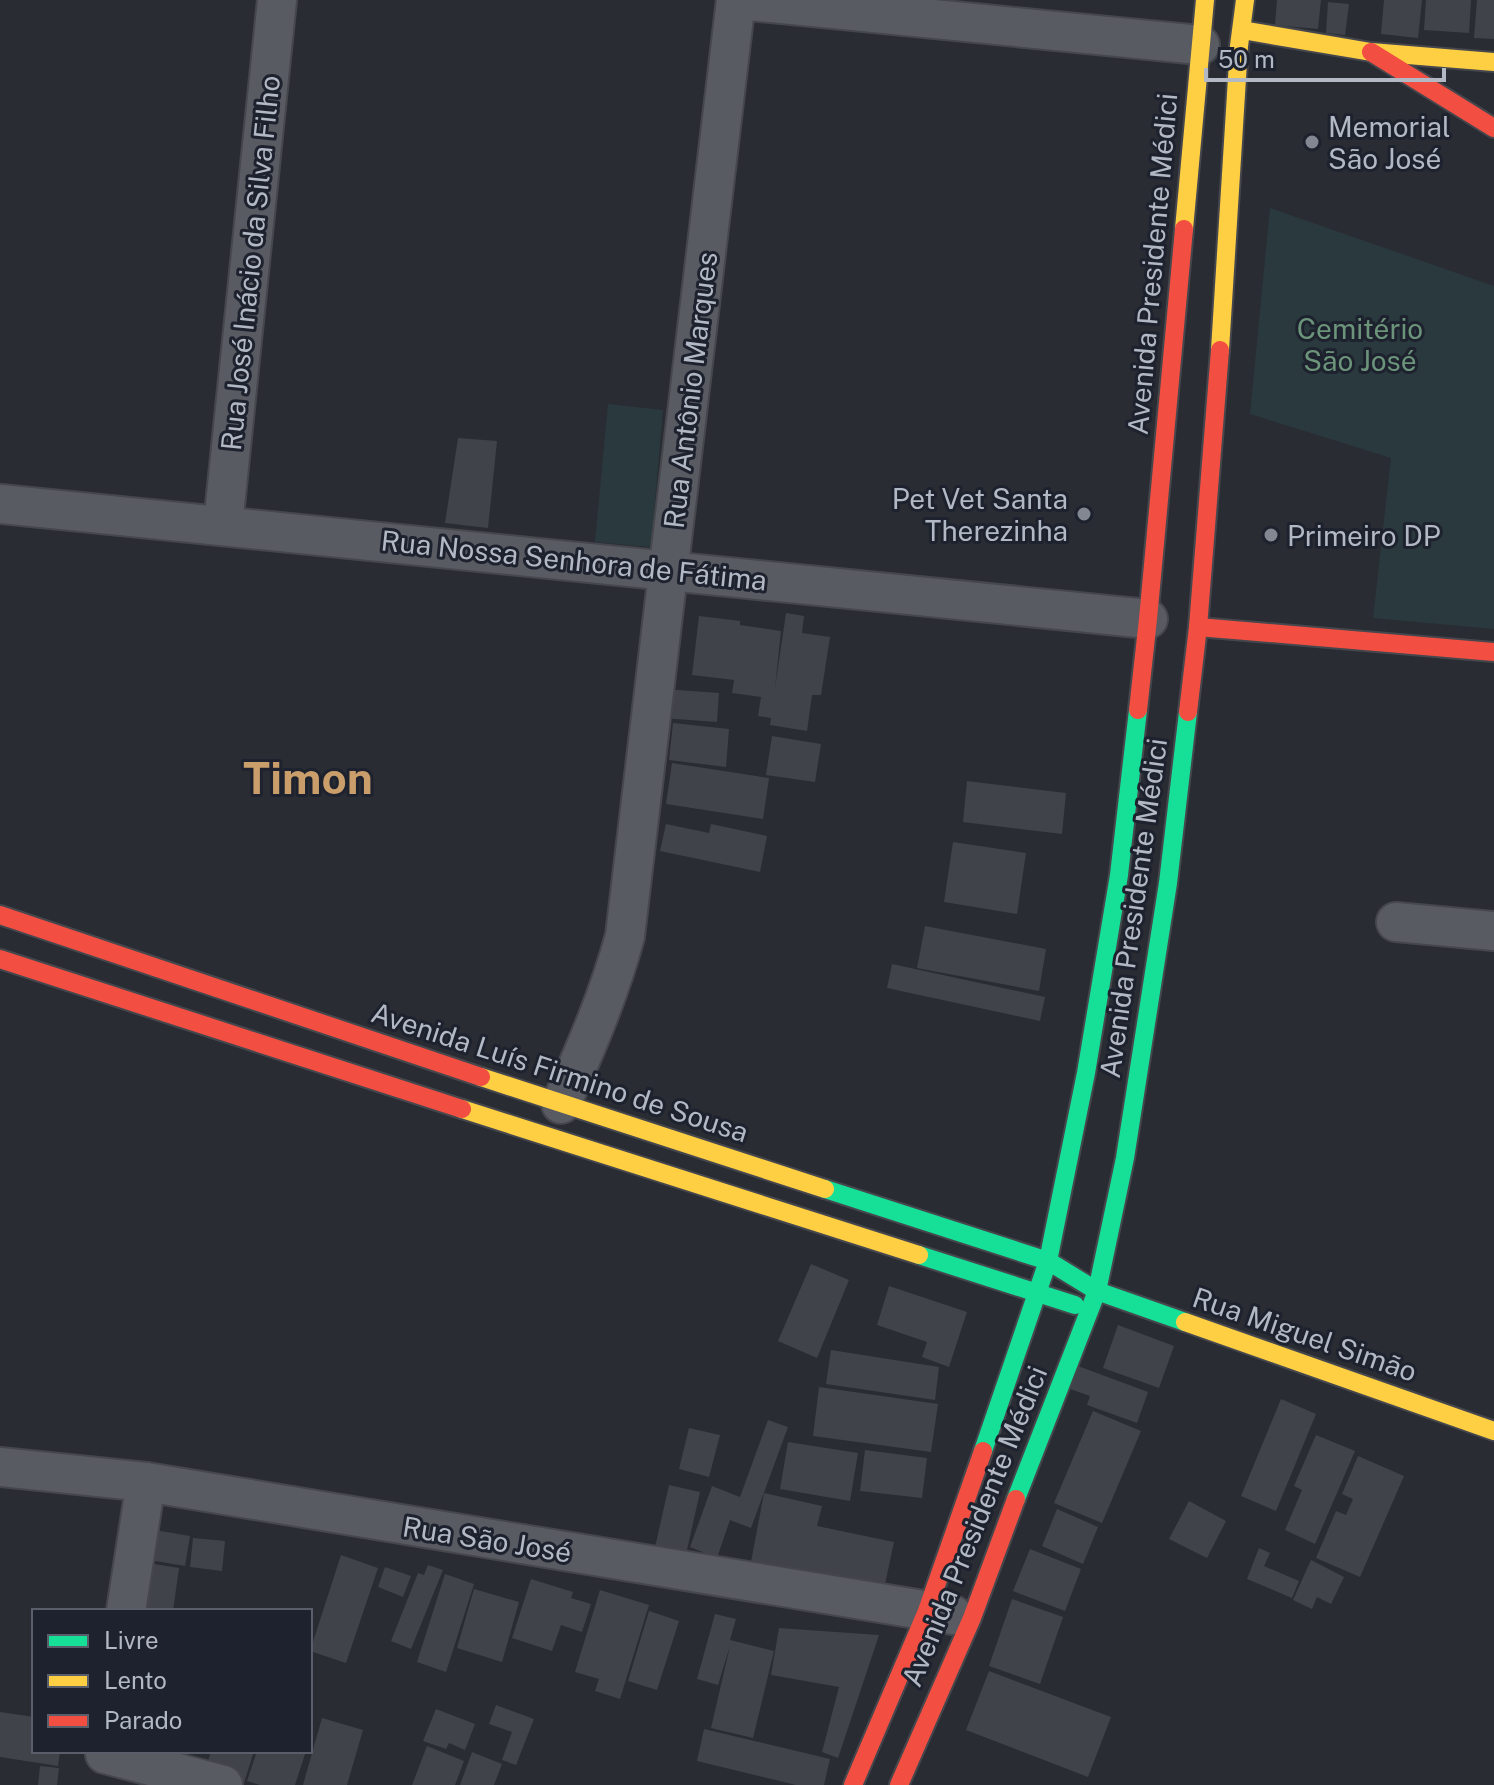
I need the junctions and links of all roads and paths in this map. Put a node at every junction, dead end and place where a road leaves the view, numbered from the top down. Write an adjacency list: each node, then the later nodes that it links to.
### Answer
1 (277, 0): 11 (street, Rua José Inácio da Silva Filho)
2 (738, 0): 6 (street); 12 (street, Rua Antônio Marques)
3 (1205, 0): 6 (main road, Avenida Presidente Médici)
4 (1245, 0): 5 (main road, Avenida Presidente Médici)
5 (1242, 30): 7 (main road); 14 (main road, Avenida Presidente Médici)
6 (1200, 45): 13 (main road, Avenida Presidente Médici)
7 (1371, 52): 8 (main road); 9 (main road)
8 (1494, 62)
9 (1494, 128)
10 (0, 504): 11 (street, Rua Nossa Senhora de Fátima)
11 (223, 525): 12 (street, Rua Nossa Senhora de Fátima)
12 (669, 570): 13 (street, Rua Nossa Senhora de Fátima); 22 (street, Rua Antônio Marques)
13 (1148, 619): 23 (main road, Avenida Presidente Médici)
14 (1198, 627): 15 (main road); 24 (main road, Avenida Presidente Médici)
15 (1494, 652)
16 (0, 915): 19 (main road, Avenida Luís Firmino de Sousa)
17 (1396, 922): 18 (street)
18 (1494, 931)
19 (31, 947): 20 (main road, Avenida Luís Firmino de Sousa); 21 (main road, Avenida Luís Firmino de Sousa); 21 (main road, Avenida Luís Firmino de Sousa)
20 (0, 959)
21 (342, 1050): 22 (main road, Avenida Luís Firmino de Sousa); 25 (main road, Avenida Luís Firmino de Sousa)
22 (561, 1104): 23 (main road, Avenida Luís Firmino de Sousa)
23 (1048, 1261): 24 (main road, Avenida Luís Firmino de Sousa); 25 (main road, Avenida Presidente Médici)
24 (1097, 1291): 26 (main road, Avenida Presidente Médici); 27 (main road, Rua Miguel Simão)
25 (1038, 1293): 26 (main road, Avenida Luís Firmino de Sousa); 31 (main road, Avenida Presidente Médici)
26 (1089, 1309): 32 (main road, Avenida Presidente Médici)
27 (1494, 1431)
28 (0, 1467): 29 (street, Rua São José)
29 (146, 1482): 30 (street); 31 (street, Rua São José)
30 (126, 1609)
31 (927, 1611): 32 (street, Rua São José); 35 (main road, Avenida Presidente Médici)
32 (972, 1618): 36 (main road, Avenida Presidente Médici)
33 (104, 1763): 34 (street)
34 (223, 1785)
35 (853, 1785)
36 (899, 1785)

